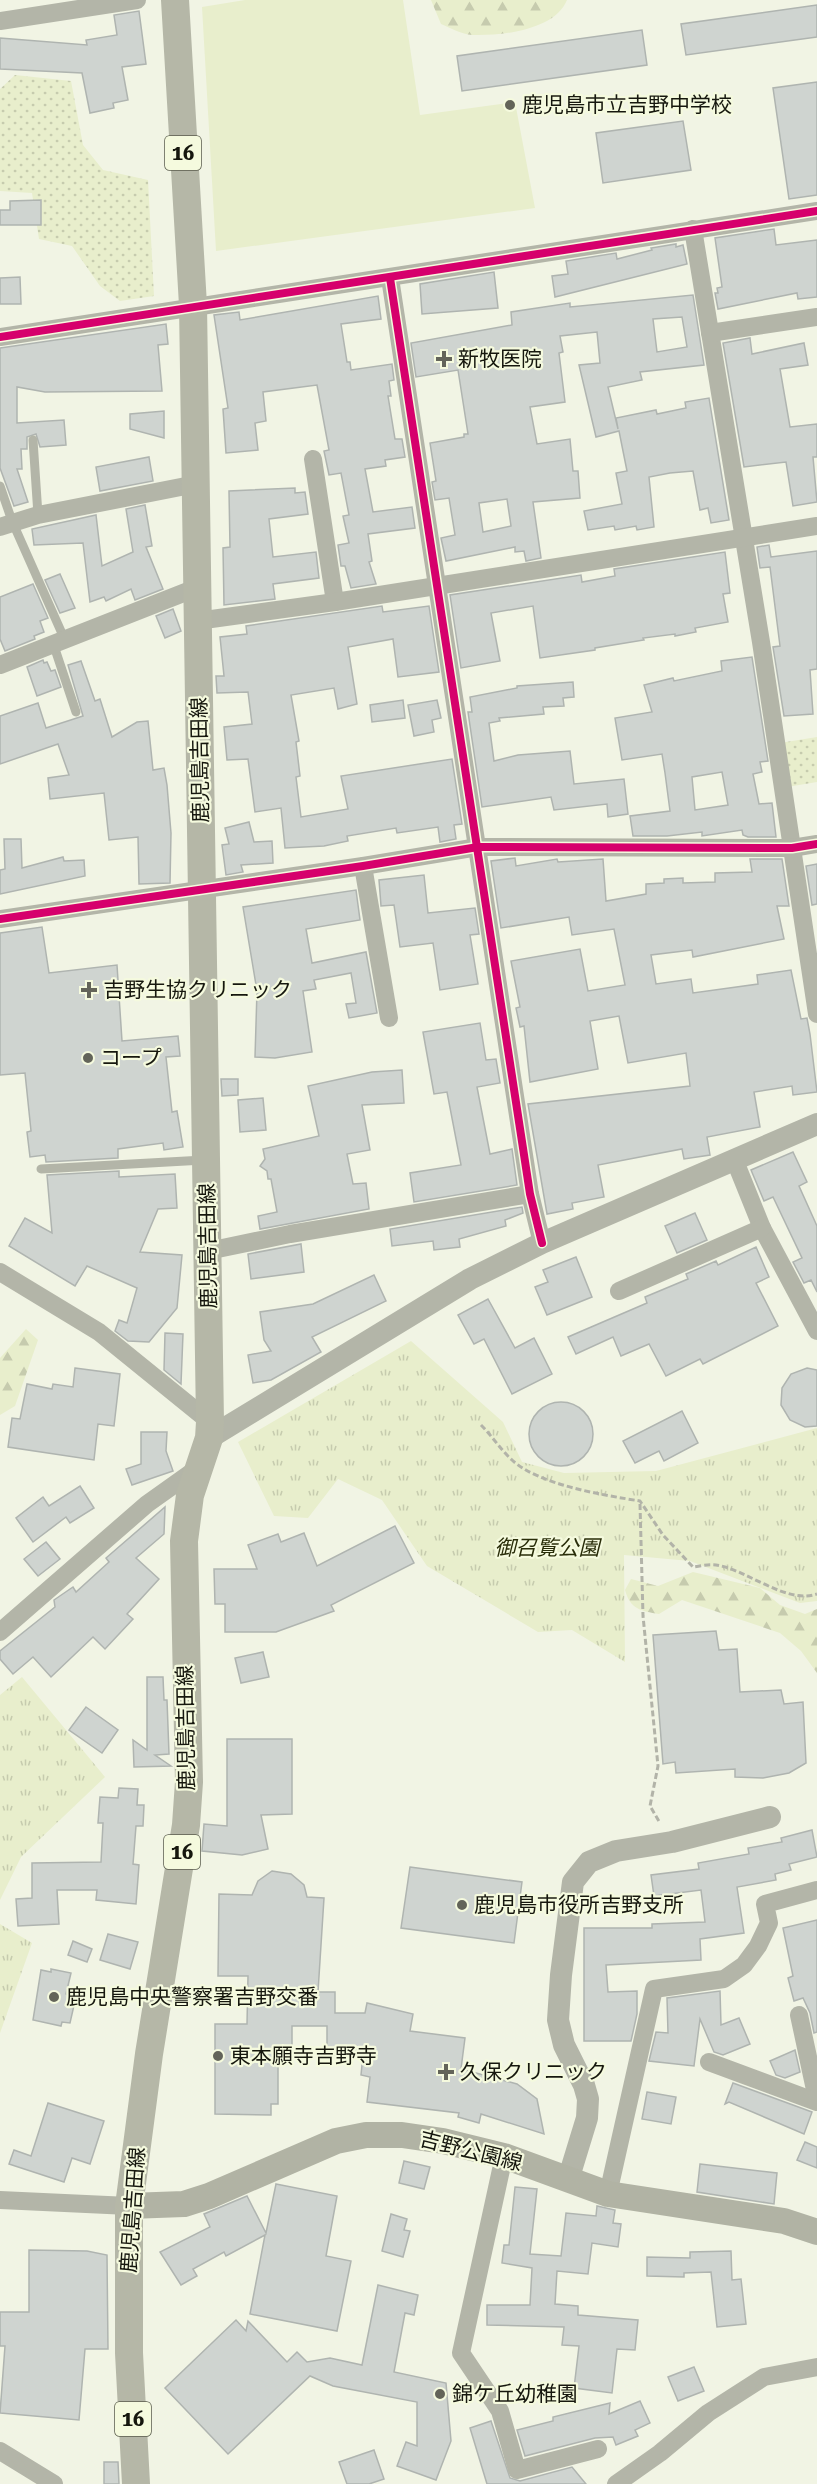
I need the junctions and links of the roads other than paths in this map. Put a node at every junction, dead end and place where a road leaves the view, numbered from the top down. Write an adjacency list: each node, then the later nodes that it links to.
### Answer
1 (137, 0): 3 (street)
2 (175, 0): 8 (main road, 鹿児島吉田線 / 16)
3 (38, 8): 4 (street)
4 (0, 21)
5 (817, 211): 6 (street)
6 (693, 229): 7 (street); 10 (street)
7 (390, 278): 8 (street); 20 (street)
8 (193, 305): 11 (street); 14 (main road, 鹿児島吉田線 / 16)
9 (817, 317): 10 (street)
10 (710, 333): 19 (street)
11 (0, 337)
12 (33, 440): 16 (lane)
13 (313, 459): 22 (street)
14 (196, 484): 16 (street); 21 (main road, 鹿児島吉田線 / 16)
15 (0, 486): 17 (lane)
16 (38, 515): 17 (street)
17 (6, 524): 24 (lane)
18 (817, 526): 19 (street)
19 (743, 537): 20 (street); 29 (street)
20 (437, 585): 22 (street); 28 (street)
21 (196, 588): 23 (main road, 鹿児島吉田線 / 16); 24 (street)
22 (335, 602): 23 (street)
23 (197, 621): 31 (main road, 鹿児島吉田線 / 16)
24 (58, 640): 25 (street); 26 (lane)
25 (0, 665)
26 (76, 712)
27 (817, 844): 29 (street)
28 (478, 846): 29 (street); 30 (street); 39 (street)
29 (792, 848): 33 (street)
30 (363, 866): 31 (street); 34 (street)
31 (200, 891): 32 (street); 36 (main road, 鹿児島吉田線 / 16)
32 (0, 919)
33 (817, 1014)
34 (389, 1018)
35 (817, 1124): 37 (street)
36 (207, 1160): 38 (lane); 42 (main road, 鹿児島吉田線 / 16)
37 (735, 1161): 40 (street); 41 (street)
38 (41, 1169)
39 (530, 1194): 41 (street); 42 (street)
40 (762, 1228): 44 (street); 45 (street)
41 (542, 1243): 47 (street)
42 (208, 1251): 47 (main road, 鹿児島吉田線 / 16)
43 (0, 1272): 47 (street)
44 (619, 1291)
45 (812, 1312): 46 (street)
46 (817, 1331)
47 (210, 1430): 48 (main road, 鹿児島吉田線 / 16)
48 (199, 1467): 49 (street); 59 (main road, 鹿児島吉田線 / 16)
49 (0, 1632)
50 (770, 1817): 56 (street)
51 (817, 1890): 57 (street)
52 (799, 2015): 54 (street)
53 (709, 2062): 54 (street)
54 (817, 2100)
55 (504, 2156): 56 (main road, 吉野公園線); 59 (main road, 吉野公園線); 62 (street)
56 (568, 2180): 57 (main road, 吉野公園線)
57 (608, 2194): 60 (main road, 吉野公園線)
58 (0, 2200): 59 (street)
59 (129, 2206): 65 (main road, 鹿児島吉田線 / 16)
60 (817, 2232)
61 (817, 2367): 66 (street)
62 (598, 2449)
63 (0, 2451): 64 (street)
64 (54, 2484)
65 (136, 2484)
66 (616, 2484)

